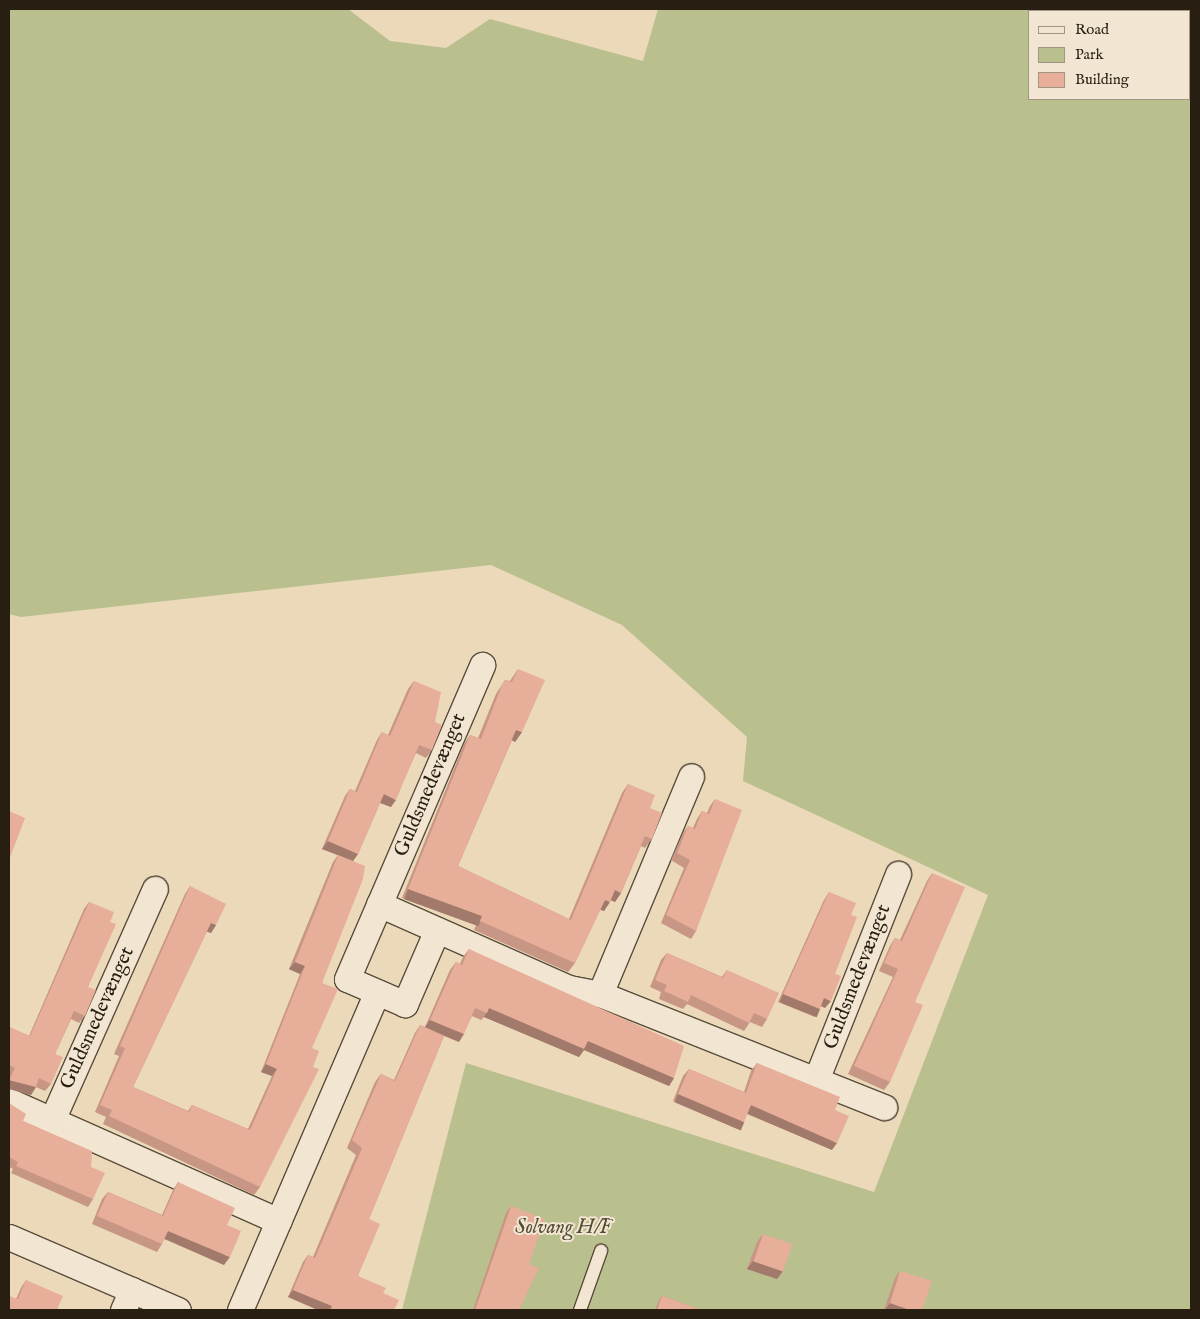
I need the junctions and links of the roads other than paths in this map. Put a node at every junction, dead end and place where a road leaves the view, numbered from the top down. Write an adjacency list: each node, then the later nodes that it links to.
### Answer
1 (482, 664): 5 (street, Guldsmedevænget)
2 (691, 776): 8 (street)
3 (898, 874): 9 (street, Guldsmedevænget)
4 (155, 889): 12 (street, Guldsmedevænget)
5 (379, 904): 6 (street); 7 (street, Guldsmedevænget)
6 (437, 930): 7 (street, Guldsmedevænget); 8 (street)
7 (377, 992): 13 (street)
8 (600, 994): 9 (street)
9 (816, 1080): 11 (street)
10 (9, 1101): 12 (street)
11 (884, 1106)
12 (52, 1120): 13 (street)
13 (278, 1221): 18 (street)
14 (9, 1237): 16 (street)
15 (601, 1251): 19 (lane)
16 (128, 1300): 17 (street)
17 (178, 1310)
18 (240, 1310)
19 (580, 1310)

